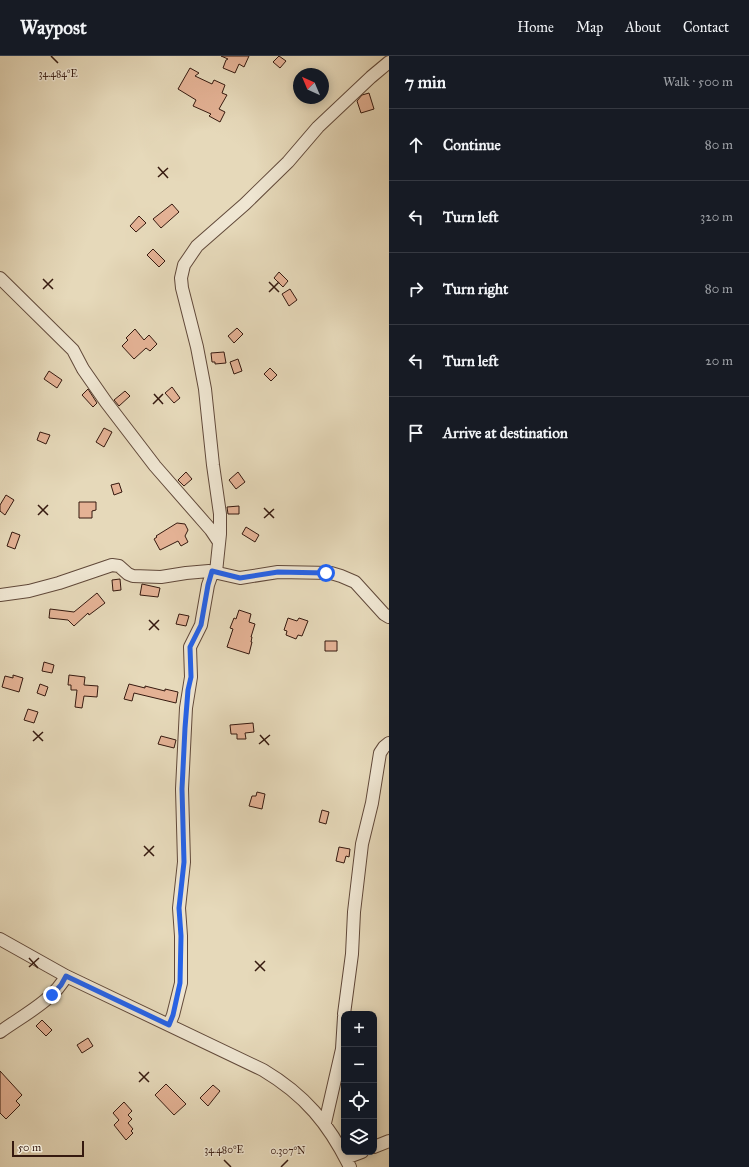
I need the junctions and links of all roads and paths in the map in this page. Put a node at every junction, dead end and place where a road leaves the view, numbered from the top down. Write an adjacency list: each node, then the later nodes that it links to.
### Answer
1 (389, 62): 3 (street)
2 (0, 278): 3 (street)
3 (219, 542): 4 (street)
4 (214, 572): 5 (street); 6 (street); 11 (street)
5 (0, 595)
6 (389, 617)
7 (389, 743): 10 (street)
8 (0, 939): 9 (street)
9 (66, 976): 11 (street); 12 (street)
10 (344, 1011)
11 (169, 1025): 14 (street)
12 (0, 1032)
13 (342, 1047): 14 (street)
14 (325, 1124): 18 (street)
15 (389, 1141): 16 (street)
16 (377, 1146)
17 (358, 1155): 18 (street)
18 (348, 1163)

